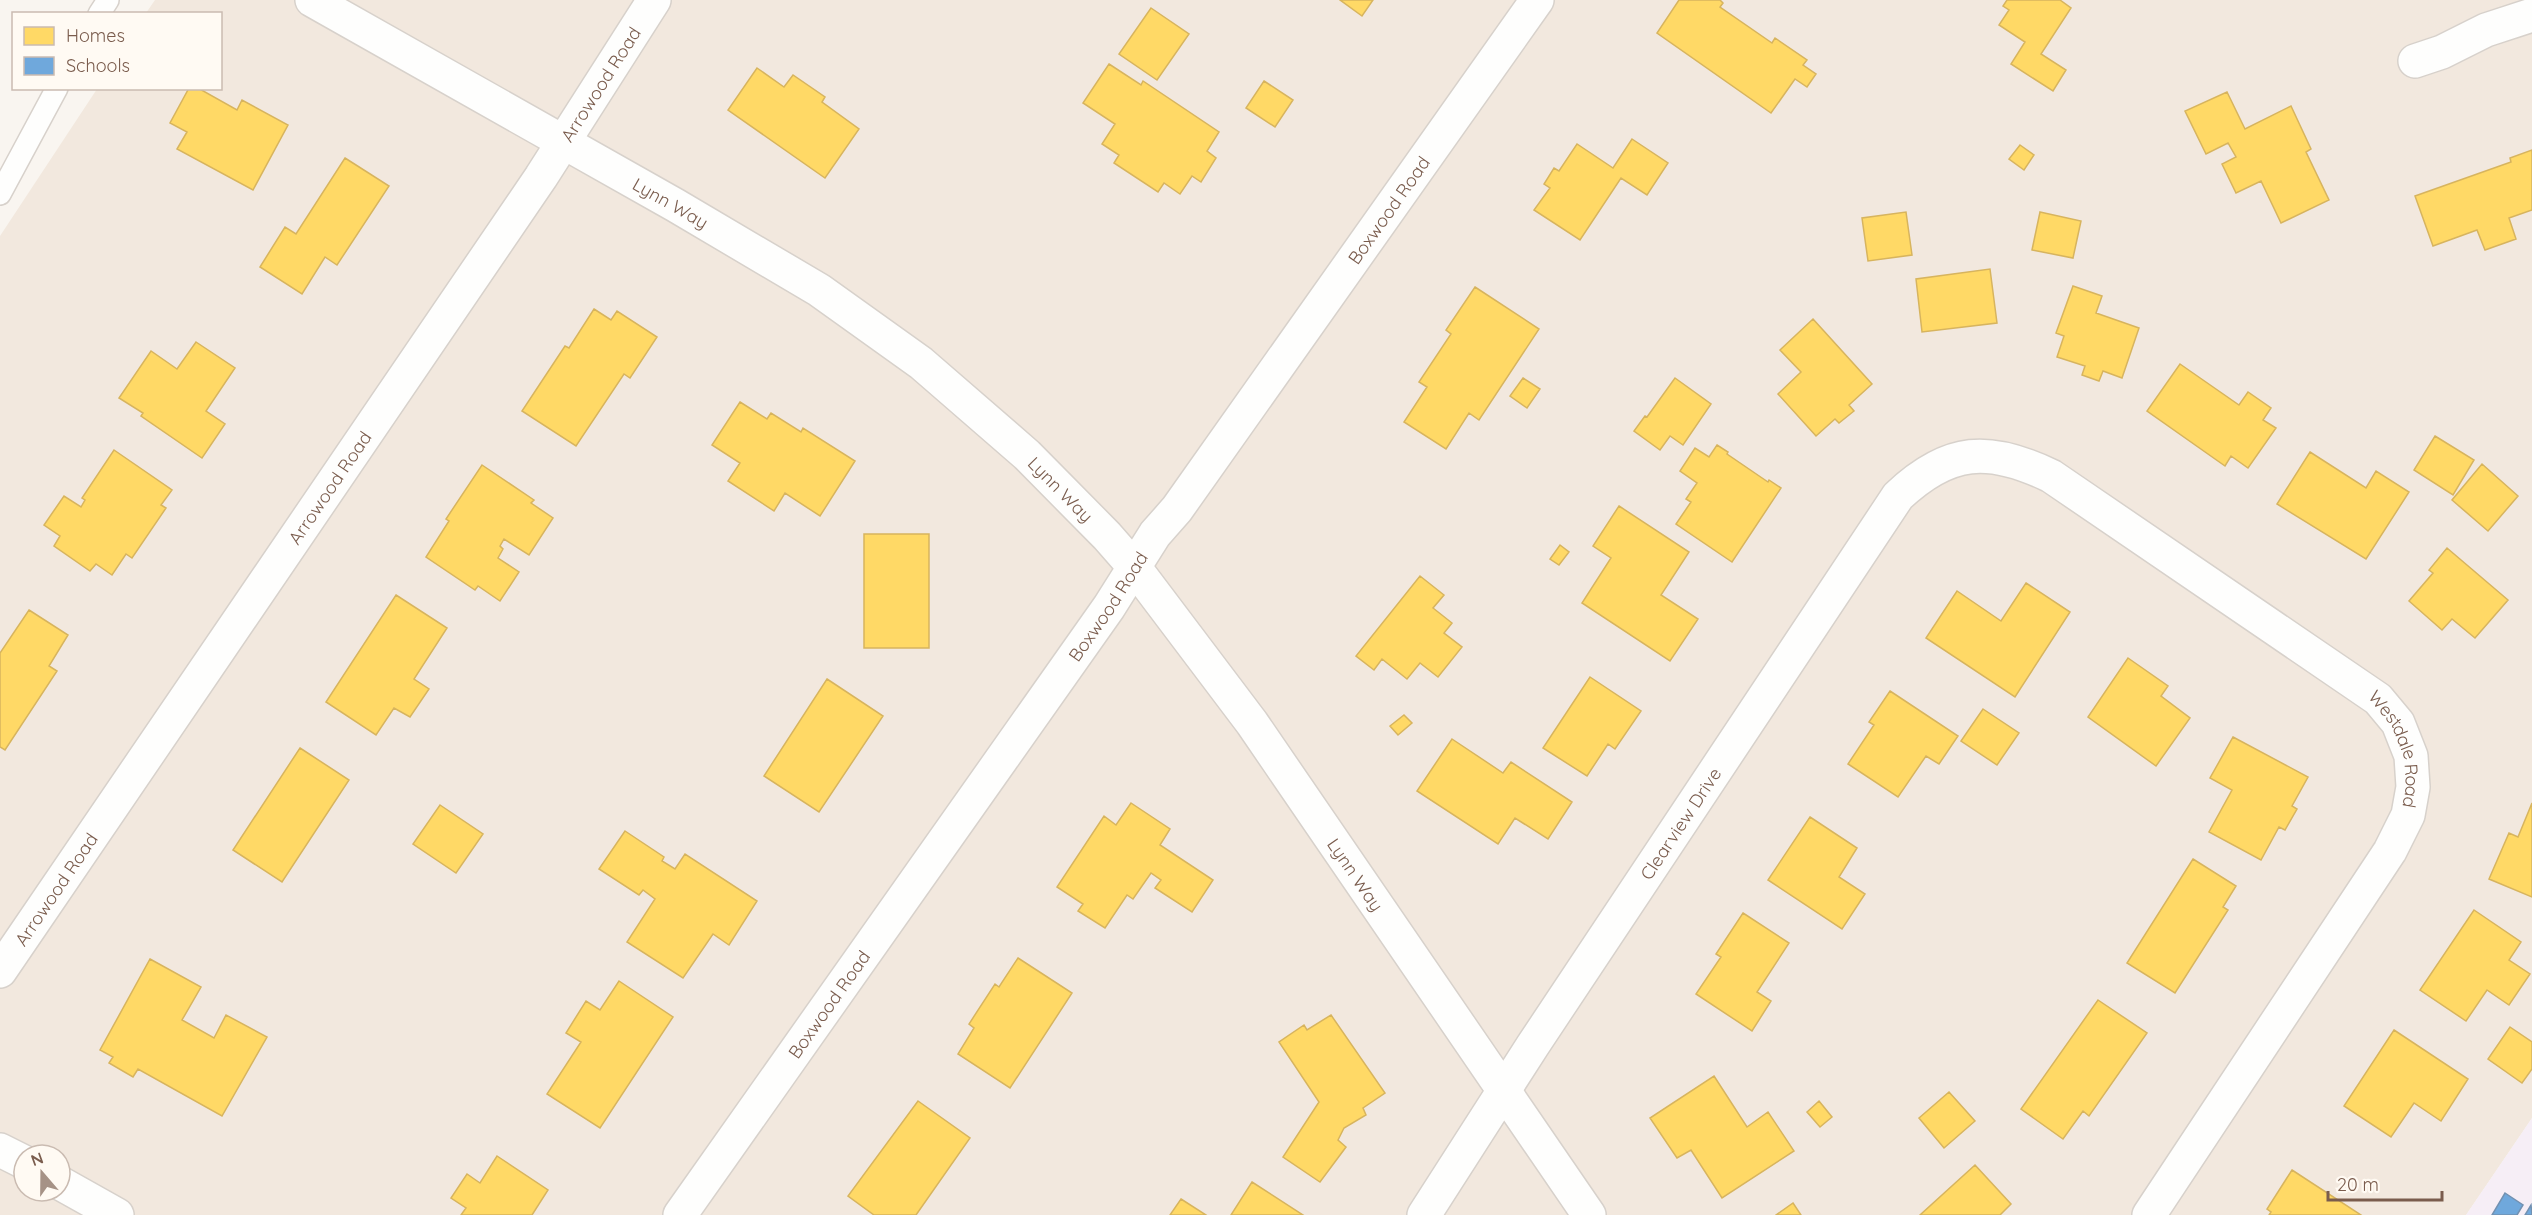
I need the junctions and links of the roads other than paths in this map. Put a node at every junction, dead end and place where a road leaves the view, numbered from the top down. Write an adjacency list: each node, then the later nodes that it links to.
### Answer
1 (312, 0): 7 (street, Lynn Way)
2 (654, 0): 7 (street, Arrowood Road)
3 (1537, 0): 10 (street, Boxwood Road)
4 (2532, 15): 5 (street)
5 (2415, 61)
6 (56, 90): 8 (lane)
7 (562, 142): 10 (street, Lynn Way); 11 (street, Arrowood Road)
8 (0, 194)
9 (1961, 458): 12 (street, Clearview Drive); 18 (street, Westdale Road)
10 (1135, 568): 12 (street, Lynn Way); 15 (street, Boxwood Road)
11 (0, 971)
12 (1505, 1092): 16 (street, Clearview Drive); 17 (street, Lynn Way)
13 (72, 1190): 14 (street)
14 (117, 1215)
15 (680, 1215)
16 (1424, 1215)
17 (1589, 1215)
18 (2149, 1215)

